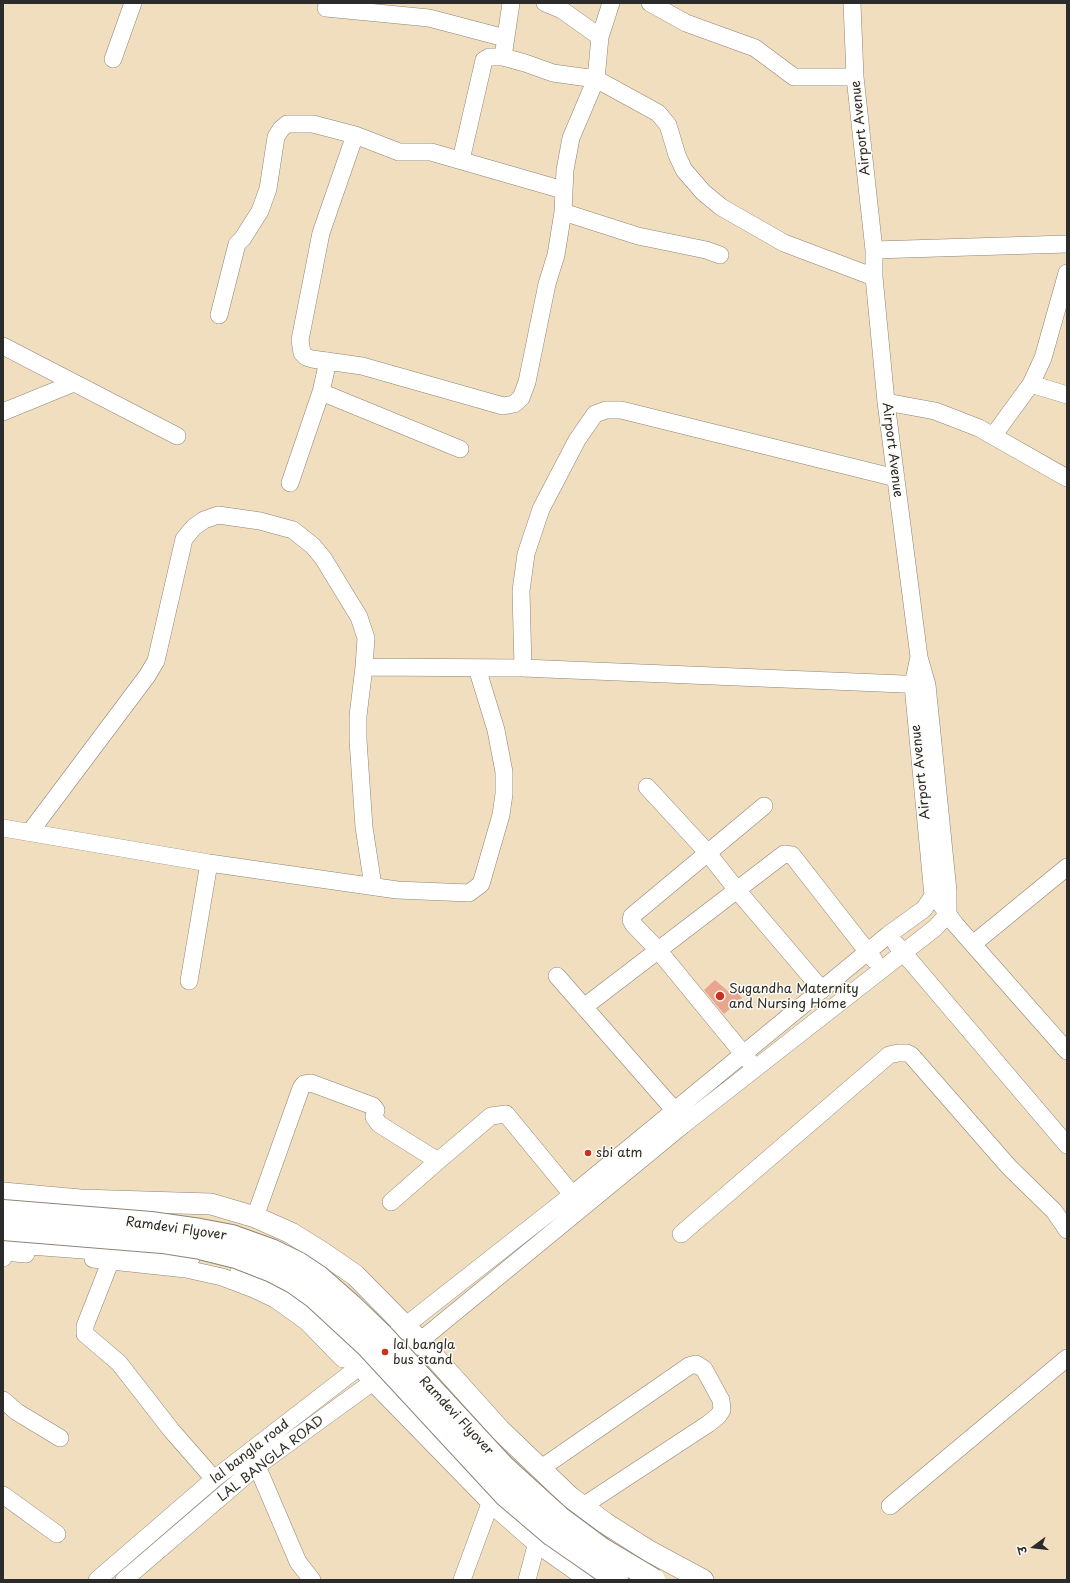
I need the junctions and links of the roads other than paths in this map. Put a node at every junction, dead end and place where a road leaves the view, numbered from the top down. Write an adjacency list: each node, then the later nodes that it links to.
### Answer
1 (134, 3): 11 (street)
2 (511, 3): 9 (street)
3 (545, 3): 8 (street)
4 (611, 3): 8 (street)
5 (650, 3): 12 (street)
6 (852, 3): 12 (street, Airport Avenue)
7 (326, 8): 9 (street)
8 (600, 37): 13 (street)
9 (505, 38): 10 (street)
10 (502, 57): 13 (street); 15 (street)
11 (114, 59)
12 (855, 77): 19 (street, Airport Avenue)
13 (596, 79): 16 (street); 22 (street)
14 (355, 135): 15 (street); 23 (street); 25 (street)
15 (461, 160): 16 (street)
16 (563, 190): 17 (street)
17 (563, 212): 20 (street); 25 (street)
18 (1067, 244): 19 (street)
19 (874, 250): 22 (street, Airport Avenue)
20 (720, 255)
21 (1067, 273): 27 (street)
22 (874, 277): 30 (street, Airport Avenue)
23 (219, 315)
24 (3, 346): 26 (street)
25 (328, 362): 28 (street)
26 (74, 383): 31 (street); 32 (street)
27 (1031, 384): 29 (street); 33 (street)
28 (321, 392): 34 (street); 37 (street)
29 (1067, 395)
30 (886, 402): 33 (street); 35 (street, Airport Avenue)
31 (3, 412)
32 (177, 436)
33 (993, 436): 36 (street)
34 (460, 449)
35 (896, 478): 40 (street); 41 (street, Airport Avenue)
36 (1067, 478)
37 (290, 483)
38 (364, 667): 39 (street); 45 (street); 49 (street)
39 (477, 668): 40 (street); 49 (street)
40 (523, 668): 41 (street)
41 (920, 685): 51 (street, Airport Avenue); 52 (street)
42 (647, 787): 46 (street)
43 (764, 806): 46 (street)
44 (3, 828): 45 (street)
45 (30, 832): 47 (street)
46 (707, 852): 50 (street); 55 (street)
47 (209, 863): 49 (street); 60 (street)
48 (1067, 867): 54 (street)
49 (373, 886)
50 (737, 890): 55 (street); 56 (street); 61 (street)
51 (933, 896): 52 (street); 53 (street)
52 (948, 914): 54 (street); 57 (street)
53 (888, 935): 56 (street); 57 (street)
54 (973, 944): 63 (street)
55 (658, 950): 62 (street); 64 (street)
56 (868, 952): 58 (street); 61 (street)
57 (903, 952): 58 (street); 67 (street)
58 (881, 969): 65 (street)
59 (557, 976): 62 (street)
60 (189, 981)
61 (822, 990): 64 (street)
62 (584, 1007): 66 (street)
63 (1067, 1051)
64 (743, 1054): 65 (street); 66 (street)
65 (755, 1067): 66 (street)
66 (680, 1117): 70 (street)
67 (1067, 1145)
68 (438, 1161): 70 (street); 71 (street); 73 (street)
69 (3, 1194): 73 (main road)
70 (577, 1201): 79 (street, lal bangla road); 80 (street, LAL BANGLA ROAD)
71 (392, 1202)
72 (3, 1211): 104 (highway, Ramdevi Flyover, bridge)
73 (255, 1217): 81 (main road)
74 (3, 1229): 103 (highway, Ramdevi Flyover, bridge)
75 (1067, 1230): 76 (street)
76 (681, 1234)
77 (3, 1251): 78 (street); 84 (main road)
78 (111, 1260): 84 (street); 90 (street)
79 (487, 1262): 80 (street); 81 (street, lal bangla road)
80 (497, 1277): 82 (street, LAL BANGLA ROAD)
81 (405, 1326): 82 (main road); 84 (street, lal bangla road)
82 (420, 1341): 85 (street, LAL BANGLA ROAD); 89 (main road)
83 (1067, 1358): 94 (street)
84 (357, 1368): 85 (main road); 90 (street, lal bangla road)
85 (374, 1381): 88 (street, LAL BANGLA ROAD); 92 (main road)
86 (3, 1400): 87 (street)
87 (60, 1438)
88 (257, 1466): 98 (street, LAL BANGLA ROAD); 99 (street)
89 (540, 1470): 93 (main road); 93 (street)
90 (214, 1479): 97 (street, lal bangla road)
91 (3, 1495): 95 (street)
92 (491, 1501): 96 (main road); 100 (street)
93 (582, 1506): 105 (main road)
94 (890, 1506)
95 (56, 1534)
96 (537, 1542): 101 (street); 102 (main road)
97 (96, 1580)
98 (124, 1580)
99 (312, 1580)
100 (462, 1580)
101 (527, 1580)
102 (591, 1580)
103 (617, 1580)
104 (654, 1580)
105 (703, 1580)

